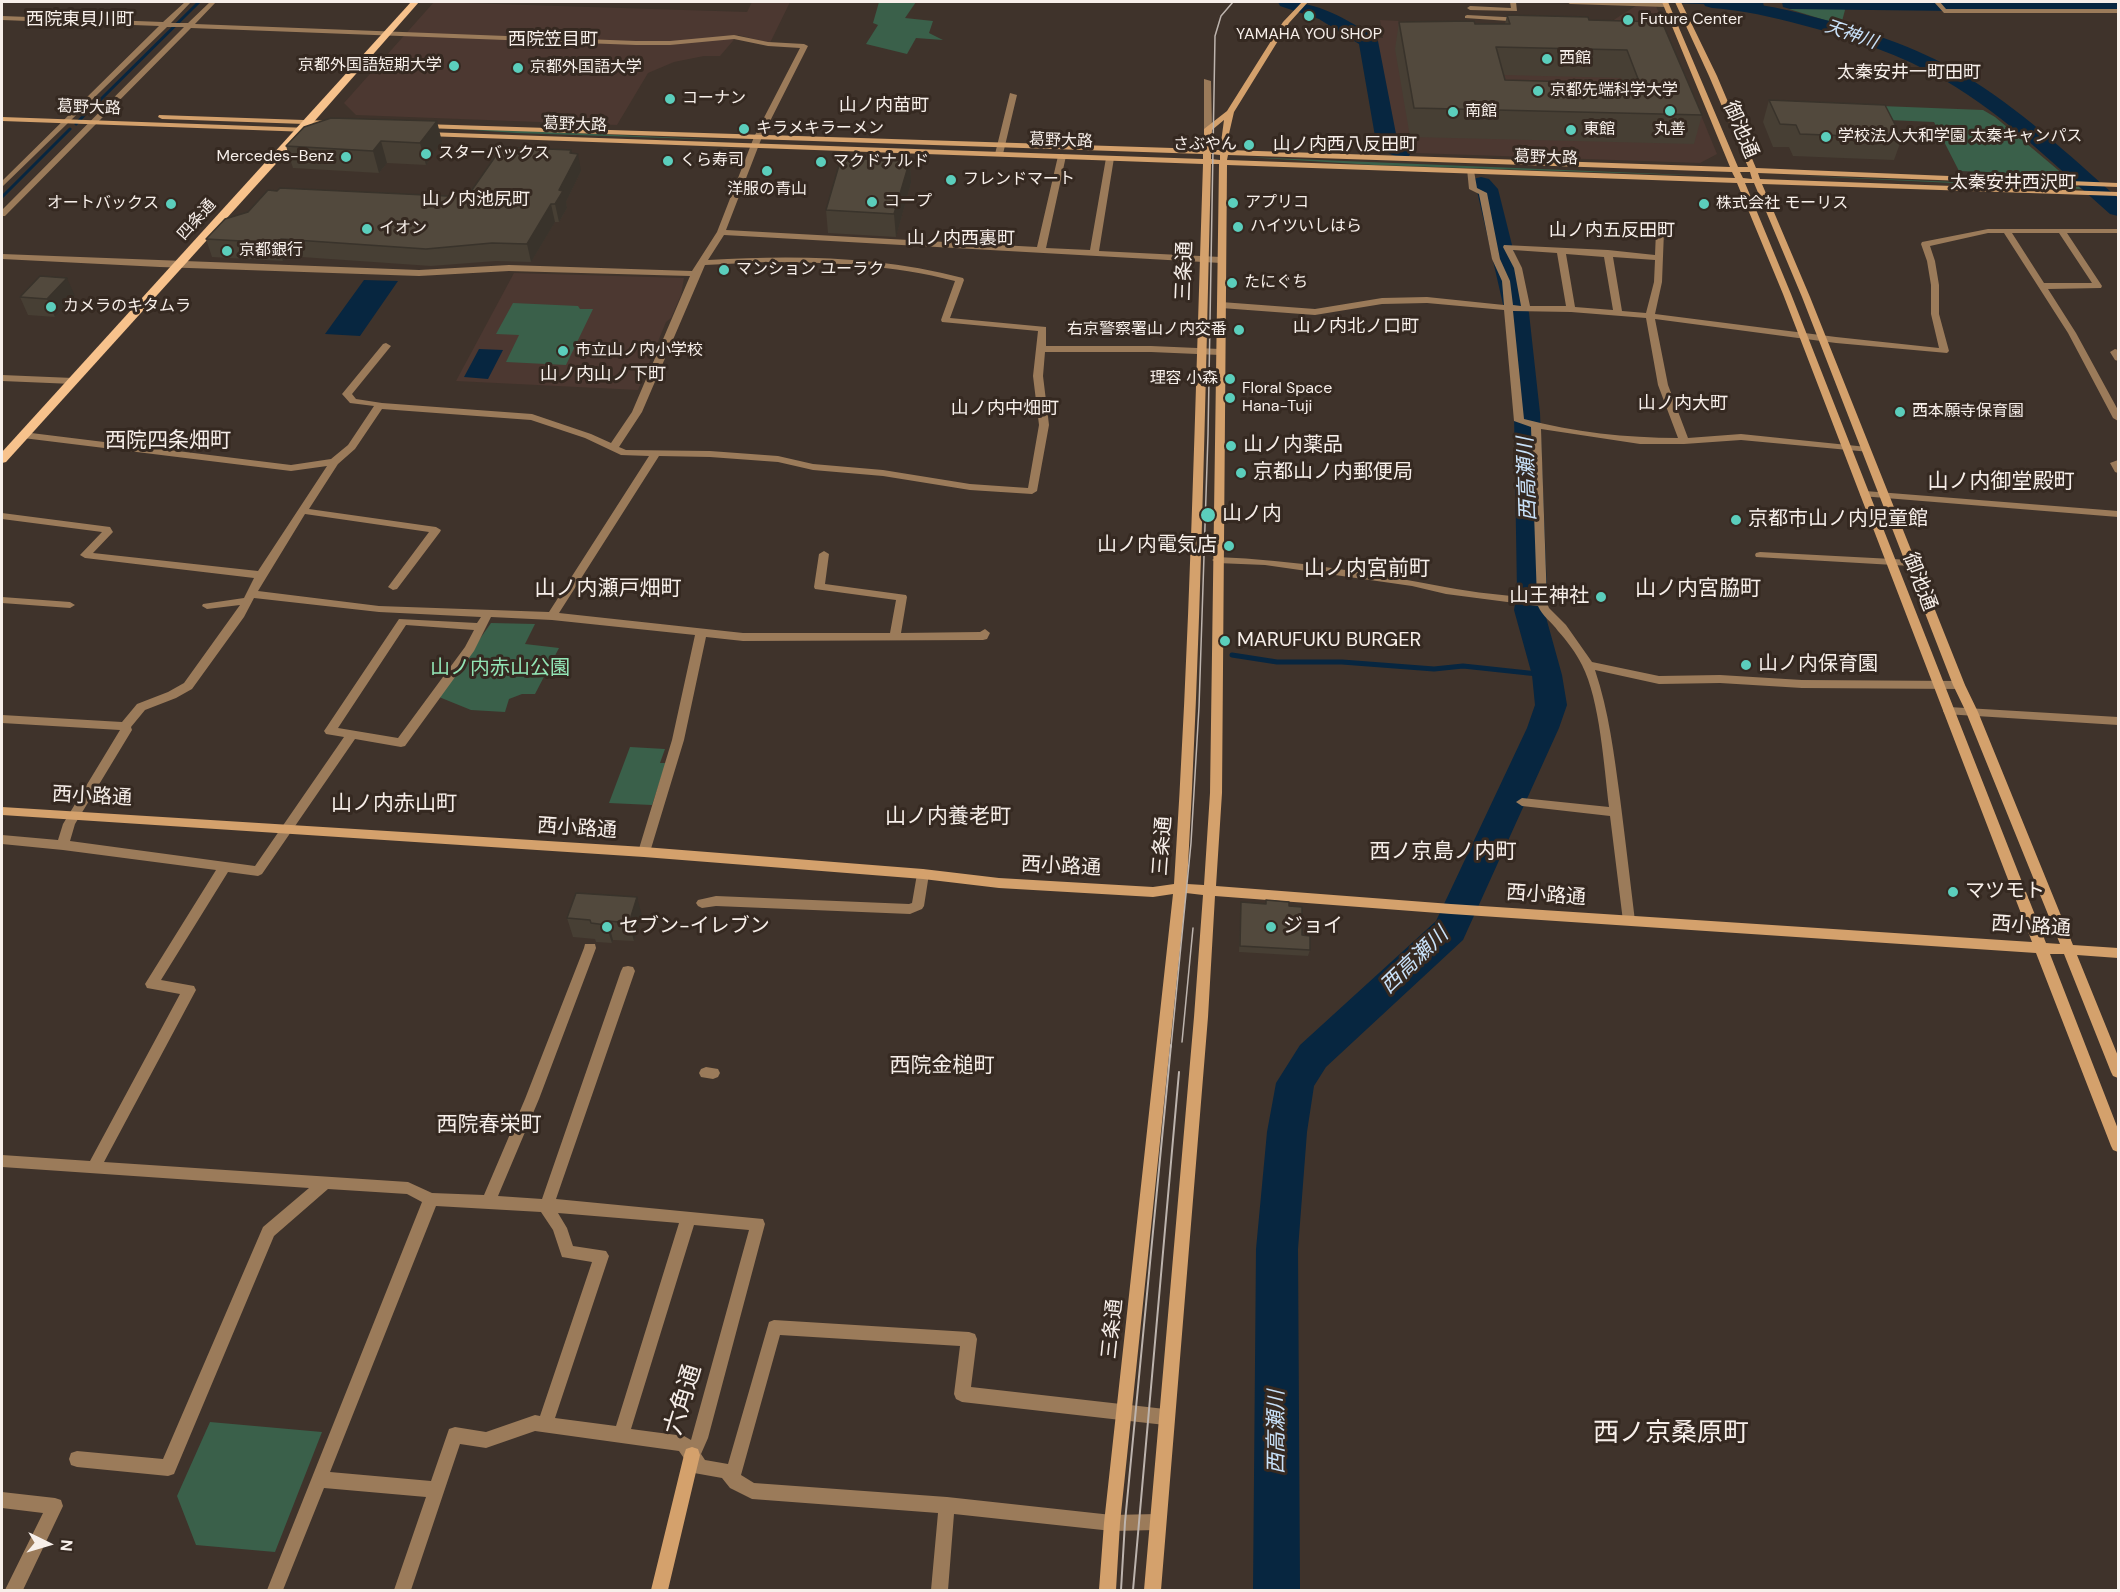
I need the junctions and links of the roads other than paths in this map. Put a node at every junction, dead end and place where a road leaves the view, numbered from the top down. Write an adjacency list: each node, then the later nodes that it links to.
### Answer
1 (188, 2): 14 (street)
2 (213, 2): 15 (street)
3 (415, 2): 16 (main road, 四条通)
4 (1513, 2): 8 (street)
5 (1570, 2): 9 (street)
6 (1937, 2): 11 (street)
7 (1678, 3): 42 (street, 御池通)
8 (1472, 4): 13 (street)
9 (1666, 4): 41 (street, 御池通)
10 (1301, 5): 20 (street, 三条通)
11 (2118, 11)
12 (2, 18): 14 (street)
13 (1536, 21)
14 (165, 24): 15 (street); 21 (street)
15 (189, 25): 16 (street); 22 (street)
16 (389, 32): 27 (main road, 四条通); 33 (street)
17 (1207, 81): 29 (street)
18 (1013, 95): 35 (street)
19 (2, 111): 21 (street, 葛野大路)
20 (1230, 112): 29 (street, 三条通); 38 (street, 三条通)
21 (73, 118): 22 (street, 葛野大路); 24 (street, 葛野大路); 43 (street)
22 (93, 118): 23 (street, 葛野大路); 26 (street, 葛野大路); 45 (street)
23 (190, 118): 26 (street); 27 (street, 葛野大路)
24 (2, 119)
25 (346, 123): 27 (street, 葛野大路)
26 (182, 126): 27 (street, 葛野大路)
27 (305, 126): 30 (street, 葛野大路); 60 (main road, 四条通)
28 (417, 126): 33 (street, 葛野大路)
29 (1208, 129): 37 (street, 三条通)
30 (339, 131)
31 (422, 134): 33 (street, 葛野大路)
32 (823, 140): 33 (street, 葛野大路); 34 (street); 35 (street, 葛野大路)
33 (757, 142): 34 (street, 葛野大路); 49 (street)
34 (819, 148): 35 (street, 葛野大路)
35 (1000, 150): 36 (street, 葛野大路); 37 (street, 葛野大路)
36 (1062, 156): 39 (street, 葛野大路); 52 (street)
37 (1207, 157): 38 (street, 葛野大路); 39 (street, 葛野大路); 57 (street, 三条通)
38 (1223, 157): 40 (street, 葛野大路); 41 (street, 葛野大路); 58 (street, 三条通)
39 (1110, 158): 54 (street)
40 (1470, 171): 41 (street, 葛野大路); 64 (street)
41 (1739, 175): 42 (street, 葛野大路); 69 (street, 御池通)
42 (1755, 175): 44 (street, 葛野大路); 44 (street, 葛野大路); 70 (street, 御池通)
43 (2, 185)
44 (2117, 191)
45 (2, 214)
46 (2061, 230): 48 (street); 50 (street); 62 (street)
47 (1660, 231): 56 (street)
48 (2118, 231)
49 (721, 232): 52 (street); 59 (street)
50 (2007, 232): 62 (street); 70 (street)
51 (1561, 249): 53 (street); 65 (street); 66 (street)
52 (1041, 250): 54 (street)
53 (1608, 253): 56 (street); 67 (street)
54 (1094, 254): 57 (street)
55 (2, 256): 60 (street)
56 (1659, 258): 68 (street)
57 (1206, 260): 58 (street); 73 (street, 三条通)
58 (1221, 260): 63 (street, 三条通)
59 (703, 263): 61 (street); 72 (street)
60 (179, 264): 61 (street); 78 (main road, 四条通)
61 (695, 274): 85 (street)
62 (2040, 286): 80 (street)
63 (1221, 305): 64 (street); 74 (street, 三条通)
64 (1508, 308): 65 (street); 81 (street)
65 (1526, 308): 66 (street)
66 (1571, 309): 67 (street)
67 (1618, 313): 68 (street)
68 (1650, 316): 69 (street); 83 (street)
69 (1802, 336): 70 (street); 84 (street, 御池通)
70 (1822, 338): 86 (street, 御池通)
71 (386, 346): 79 (street)
72 (1040, 350): 73 (street); 87 (street)
73 (1203, 351): 74 (street); 133 (street, 三条通)
74 (1220, 352): 99 (street, 三条通)
75 (2118, 352): 76 (street)
76 (2118, 358)
77 (2, 378): 78 (street)
78 (73, 381): 82 (main road, 四条通)
79 (379, 406): 85 (street); 89 (street)
80 (2118, 418)
81 (1531, 424): 83 (street); 106 (street)
82 (23, 435): 88 (main road, 四条通); 89 (street)
83 (1684, 441): 84 (street)
84 (1846, 447): 86 (street); 92 (street, 御池通)
85 (611, 448): 87 (street)
86 (1867, 450): 93 (street, 御池通)
87 (656, 453): 109 (street)
88 (2, 459)
89 (334, 462): 94 (street)
90 (2118, 463): 91 (street)
91 (2118, 470)
92 (1865, 494): 93 (street); 100 (street, 御池通)
93 (1885, 495): 95 (street); 101 (street, 御池通)
94 (304, 511): 102 (street); 103 (street)
95 (2118, 514)
96 (2, 516): 102 (street)
97 (824, 554): 113 (street)
98 (1760, 555): 100 (street)
99 (1217, 560): 106 (street); 134 (street, 三条通)
100 (1892, 562): 101 (street); 115 (street, 御池通)
101 (1911, 563): 116 (street, 御池通)
102 (261, 575): 104 (street)
103 (393, 587)
104 (249, 598): 108 (street); 110 (street); 121 (street)
105 (3, 601): 107 (street)
106 (1540, 603): 114 (street)
107 (70, 605)
108 (207, 606)
109 (552, 616): 110 (street); 112 (street)
110 (484, 622): 122 (street); 122 (street)
111 (985, 633): 113 (street)
112 (701, 634): 113 (street); 130 (street)
113 (895, 636)
114 (1588, 665): 115 (street); 125 (street)
115 (1939, 685): 116 (street); 117 (street, 御池通)
116 (1959, 685): 118 (street, 御池通)
117 (1949, 711): 118 (street); 138 (street, 御池通)
118 (1972, 712): 120 (street); 139 (street, 御池通)
119 (2, 719): 121 (street)
120 (2118, 721)
121 (124, 726): 126 (street)
122 (352, 735): 127 (street)
123 (1522, 802): 125 (street)
124 (2, 811): 126 (street, 西小路通)
125 (1617, 812): 136 (street)
126 (75, 815): 127 (street, 西小路通); 129 (street)
127 (288, 828): 130 (street, 西小路通); 131 (street)
128 (2, 840): 129 (street)
129 (63, 845): 131 (street)
130 (644, 852): 132 (street, 西小路通)
131 (225, 867): 145 (street)
132 (923, 874): 133 (street, 西小路通); 135 (street)
133 (1180, 888): 134 (street, 西小路通); 151 (street, 三条通)
134 (1209, 890): 136 (street, 西小路通); 152 (street, 三条通)
135 (702, 903)
136 (1629, 921): 138 (street, 西小路通)
137 (590, 948): 148 (street)
138 (2043, 948): 139 (street, 西小路通); 143 (street, 御池通)
139 (2068, 949): 140 (street, 西小路通); 142 (street, 御池通)
140 (2118, 953)
141 (628, 971): 149 (street)
142 (2118, 1072)
143 (2118, 1146)
144 (2, 1161): 145 (street)
145 (94, 1167): 146 (street)
146 (325, 1183): 147 (street); 156 (street)
147 (431, 1199): 148 (street); 158 (street)
148 (488, 1203): 149 (street)
149 (546, 1207): 150 (street); 153 (street)
150 (688, 1218): 154 (street); 155 (street, 六角通)
151 (1124, 1413): 152 (street); 157 (street); 163 (street, 三条通)
152 (1165, 1417): 162 (street, 三条通)
153 (545, 1424): 154 (street); 159 (street)
154 (621, 1435): 155 (street)
155 (692, 1455): 157 (street); 167 (street, 六角通)
156 (77, 1459)
157 (732, 1478): 161 (street)
158 (319, 1479): 159 (street); 165 (street)
159 (436, 1490): 166 (street)
160 (2, 1500): 164 (street)
161 (947, 1505): 163 (street); 168 (street)
162 (1156, 1522): 163 (street); 170 (street, 三条通)
163 (1112, 1523): 169 (street, 三条通)
164 (14, 1590)
165 (275, 1590)
166 (403, 1590)
167 (659, 1590)
168 (939, 1590)
169 (1107, 1590)
170 (1152, 1590)

